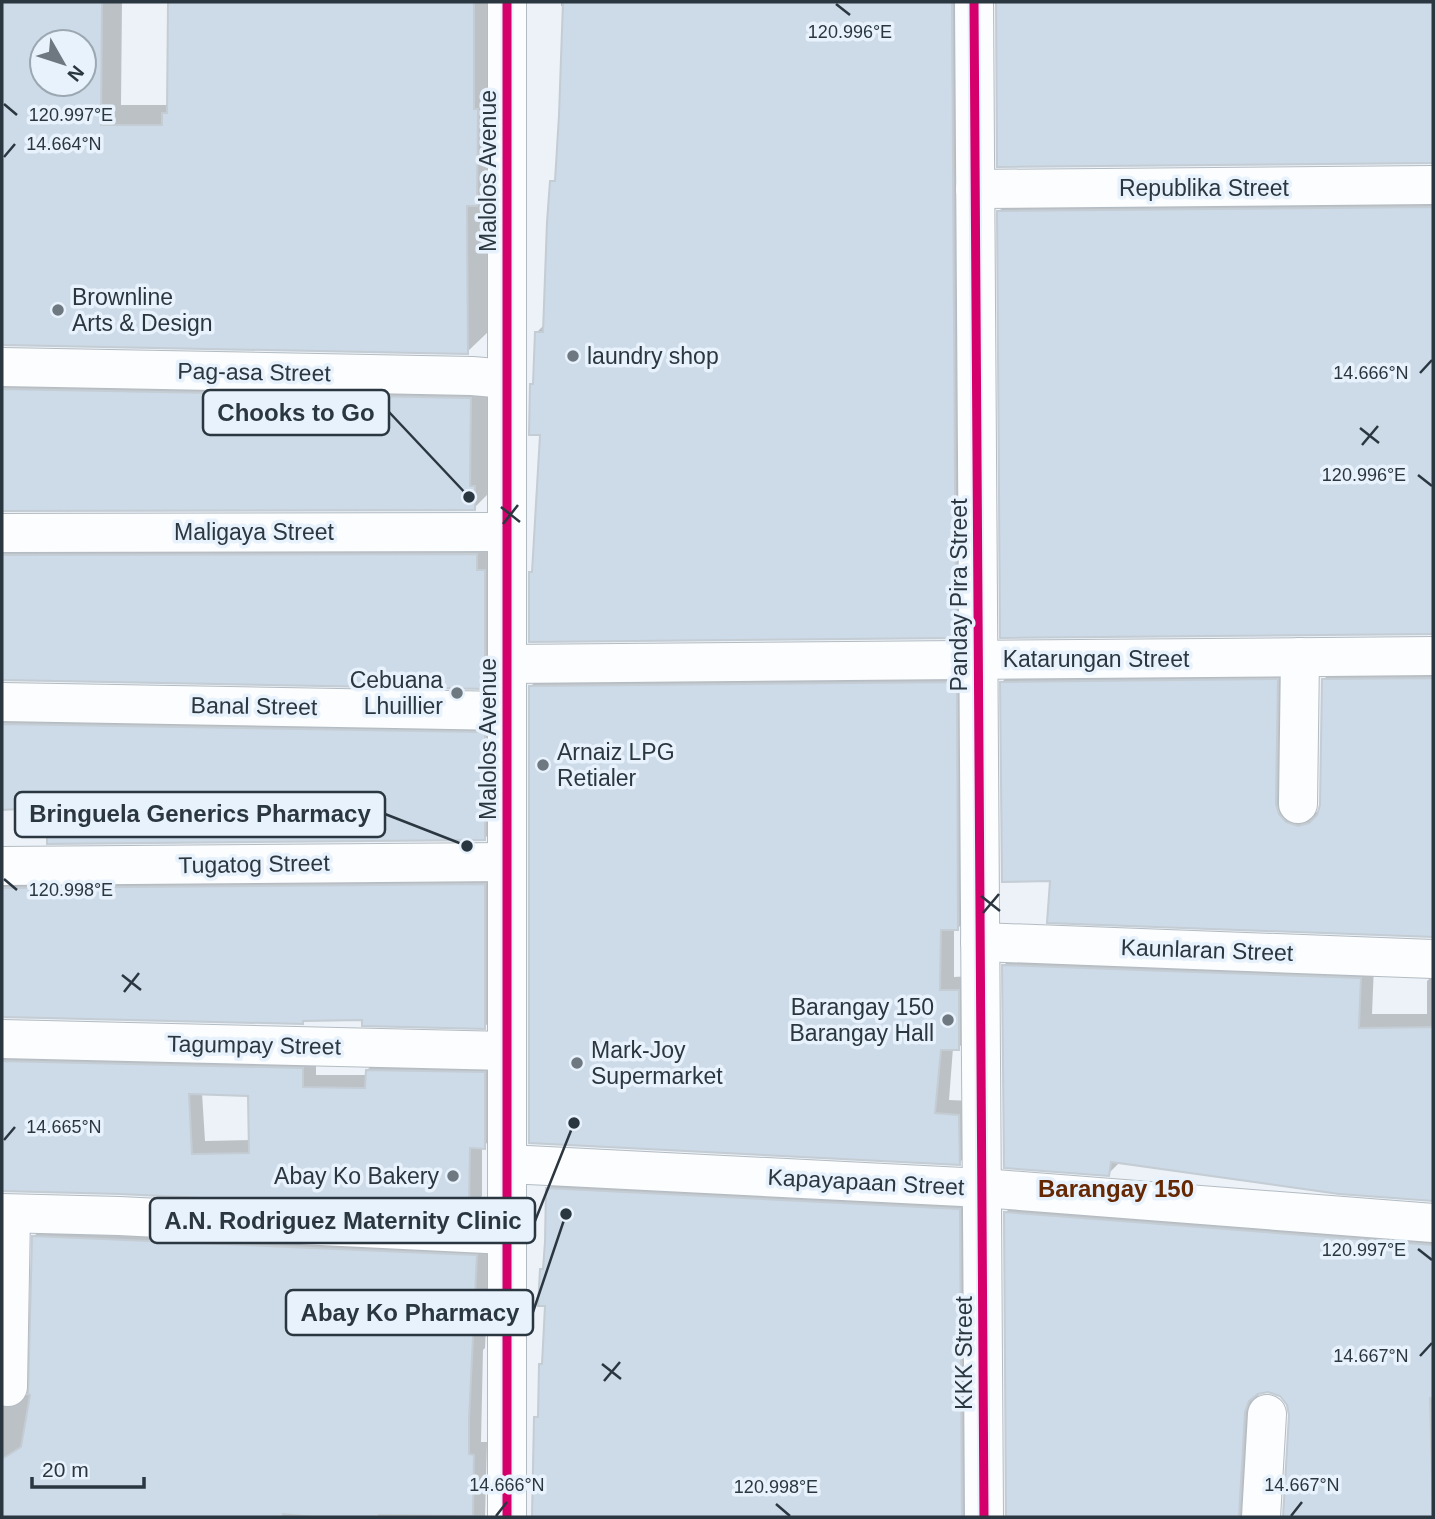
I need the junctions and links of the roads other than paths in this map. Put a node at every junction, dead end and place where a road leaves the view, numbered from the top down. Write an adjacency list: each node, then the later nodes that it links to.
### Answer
1 (507, 2): 6 (street, Malolos Avenue)
2 (974, 2): 4 (street, Panday Pira Street)
3 (1433, 185): 4 (street, Republika Street)
4 (975, 188): 11 (street, Panday Pira Street)
5 (2, 367): 6 (street, Pag-asa Street)
6 (507, 379): 7 (street, Malolos Avenue)
7 (507, 532): 8 (street, Maligaya Street); 12 (street, Malolos Avenue)
8 (2, 533)
9 (1433, 656): 10 (street, Katarungan Street)
10 (1300, 657): 11 (street, Katarungan Street); 15 (street)
11 (978, 660): 12 (street, Katarungan Street); 18 (street, Panday Pira Street)
12 (507, 664): 14 (street, Malolos Avenue)
13 (2, 702): 14 (street, Banal Street)
14 (507, 711): 16 (street, Malolos Avenue)
15 (1298, 804)
16 (507, 862): 17 (street, Tugatog Street); 21 (street, Malolos Avenue)
17 (2, 866)
18 (980, 942): 19 (street, Kaunlaran Street); 23 (street, Panday Pira Street)
19 (1433, 958)
20 (2, 1039): 21 (street, Tagumpay Street)
21 (507, 1051): 22 (street, Malolos Avenue)
22 (507, 1164): 23 (street, Kapayapaan Street); 26 (street, Malolos Avenue)
23 (982, 1188): 25 (street, Kapayapaan Street); 30 (street, KKK Street)
24 (6, 1214): 26 (street); 27 (street)
25 (1433, 1223)
26 (507, 1235): 29 (street, Malolos Avenue)
27 (8, 1387)
28 (1267, 1414): 31 (street)
29 (507, 1517)
30 (984, 1517)
31 (1261, 1517)

